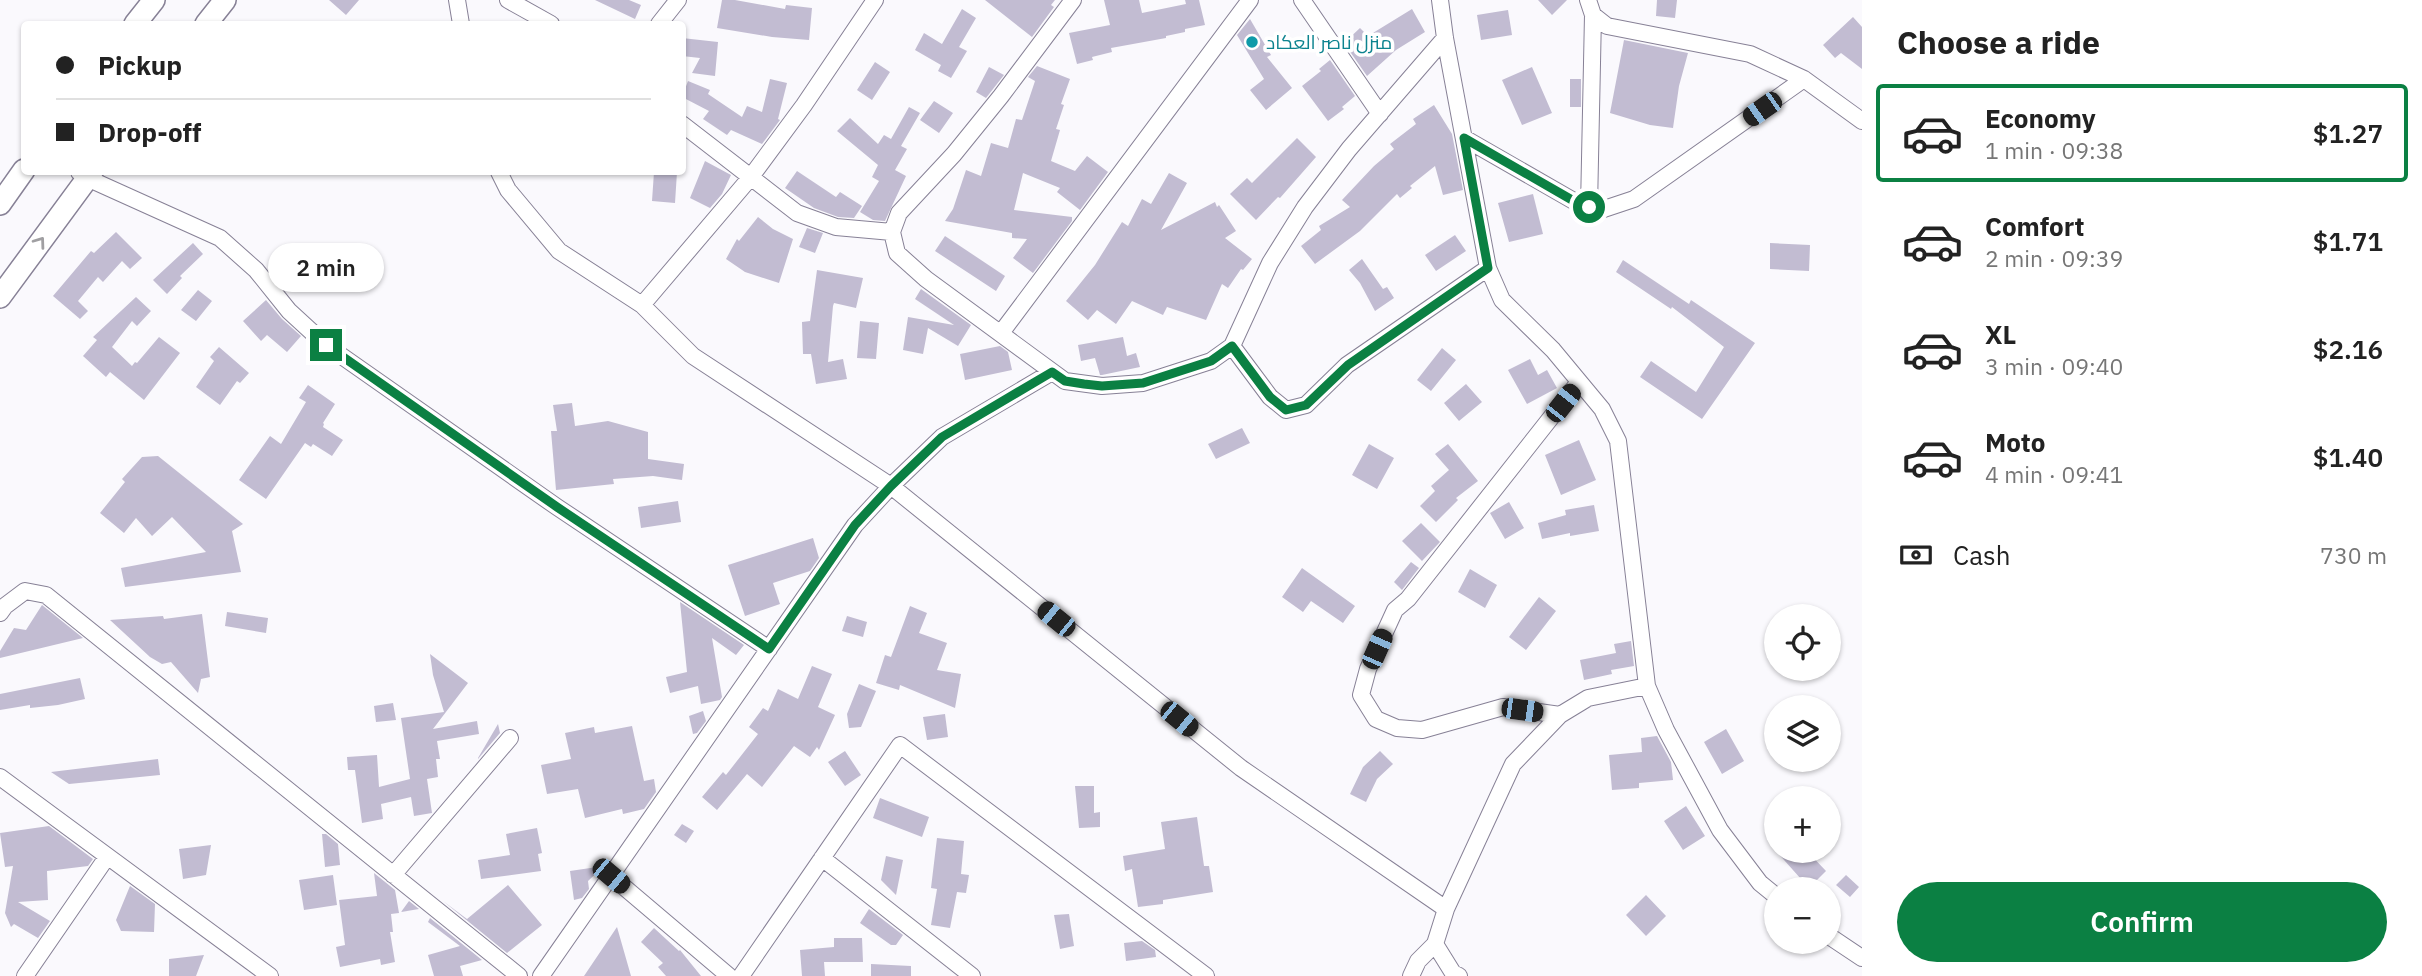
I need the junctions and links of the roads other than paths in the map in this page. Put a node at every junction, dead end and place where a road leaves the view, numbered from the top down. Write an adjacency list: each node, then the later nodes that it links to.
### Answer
1 (154, 0): 12 (main road)
2 (225, 0): 13 (main road)
3 (457, 0): 14 (street)
4 (508, 0): 15 (street)
5 (678, 0): 16 (street)
6 (875, 0): 27 (street)
7 (1073, 0): 30 (street)
8 (1250, 0): 34 (street)
9 (1301, 0): 19 (street)
10 (1440, 0): 17 (street)
11 (1590, 7): 18 (street); 29 (street)
12 (137, 21)
13 (208, 21)
14 (460, 21)
15 (546, 21)
16 (661, 21)
17 (1445, 38): 19 (street); 22 (street)
18 (1804, 79): 20 (street); 29 (street)
19 (1380, 114): 35 (street)
20 (1862, 121)
21 (686, 127): 27 (street)
22 (1464, 138): 29 (street); 31 (street)
23 (21, 174): 28 (main road)
24 (85, 175): 32 (main road, one-way to 24)
25 (88, 175): 40 (street)
26 (500, 175): 33 (street)
27 (750, 178): 30 (street); 33 (street)
28 (0, 204)
29 (1589, 207)
30 (892, 232): 34 (street)
31 (1488, 268): 35 (street); 37 (street)
32 (0, 297)
33 (642, 305): 38 (street)
34 (1001, 333): 36 (street)
35 (1232, 346): 36 (street)
36 (1052, 372): 38 (street)
37 (1579, 382): 41 (street); 42 (street)
38 (891, 486): 40 (street); 50 (street)
39 (0, 613): 47 (street)
40 (769, 649): 48 (street)
41 (1647, 686): 42 (street); 49 (street)
42 (1560, 715): 50 (street)
43 (510, 738): 47 (street)
44 (0, 777): 45 (street)
45 (107, 858): 54 (street); 55 (street)
46 (822, 858): 59 (street); 60 (street); 61 (street)
47 (393, 874): 56 (street)
48 (611, 876): 57 (street); 58 (street)
49 (1764, 886)
50 (1446, 909): 51 (street)
51 (1435, 944): 62 (street); 63 (street)
52 (1841, 944): 53 (street)
53 (1862, 958)
54 (25, 976)
55 (270, 976)
56 (519, 976)
57 (541, 976)
58 (729, 976)
59 (741, 976)
60 (972, 976)
61 (1206, 976)
62 (1411, 976)
63 (1459, 976)

